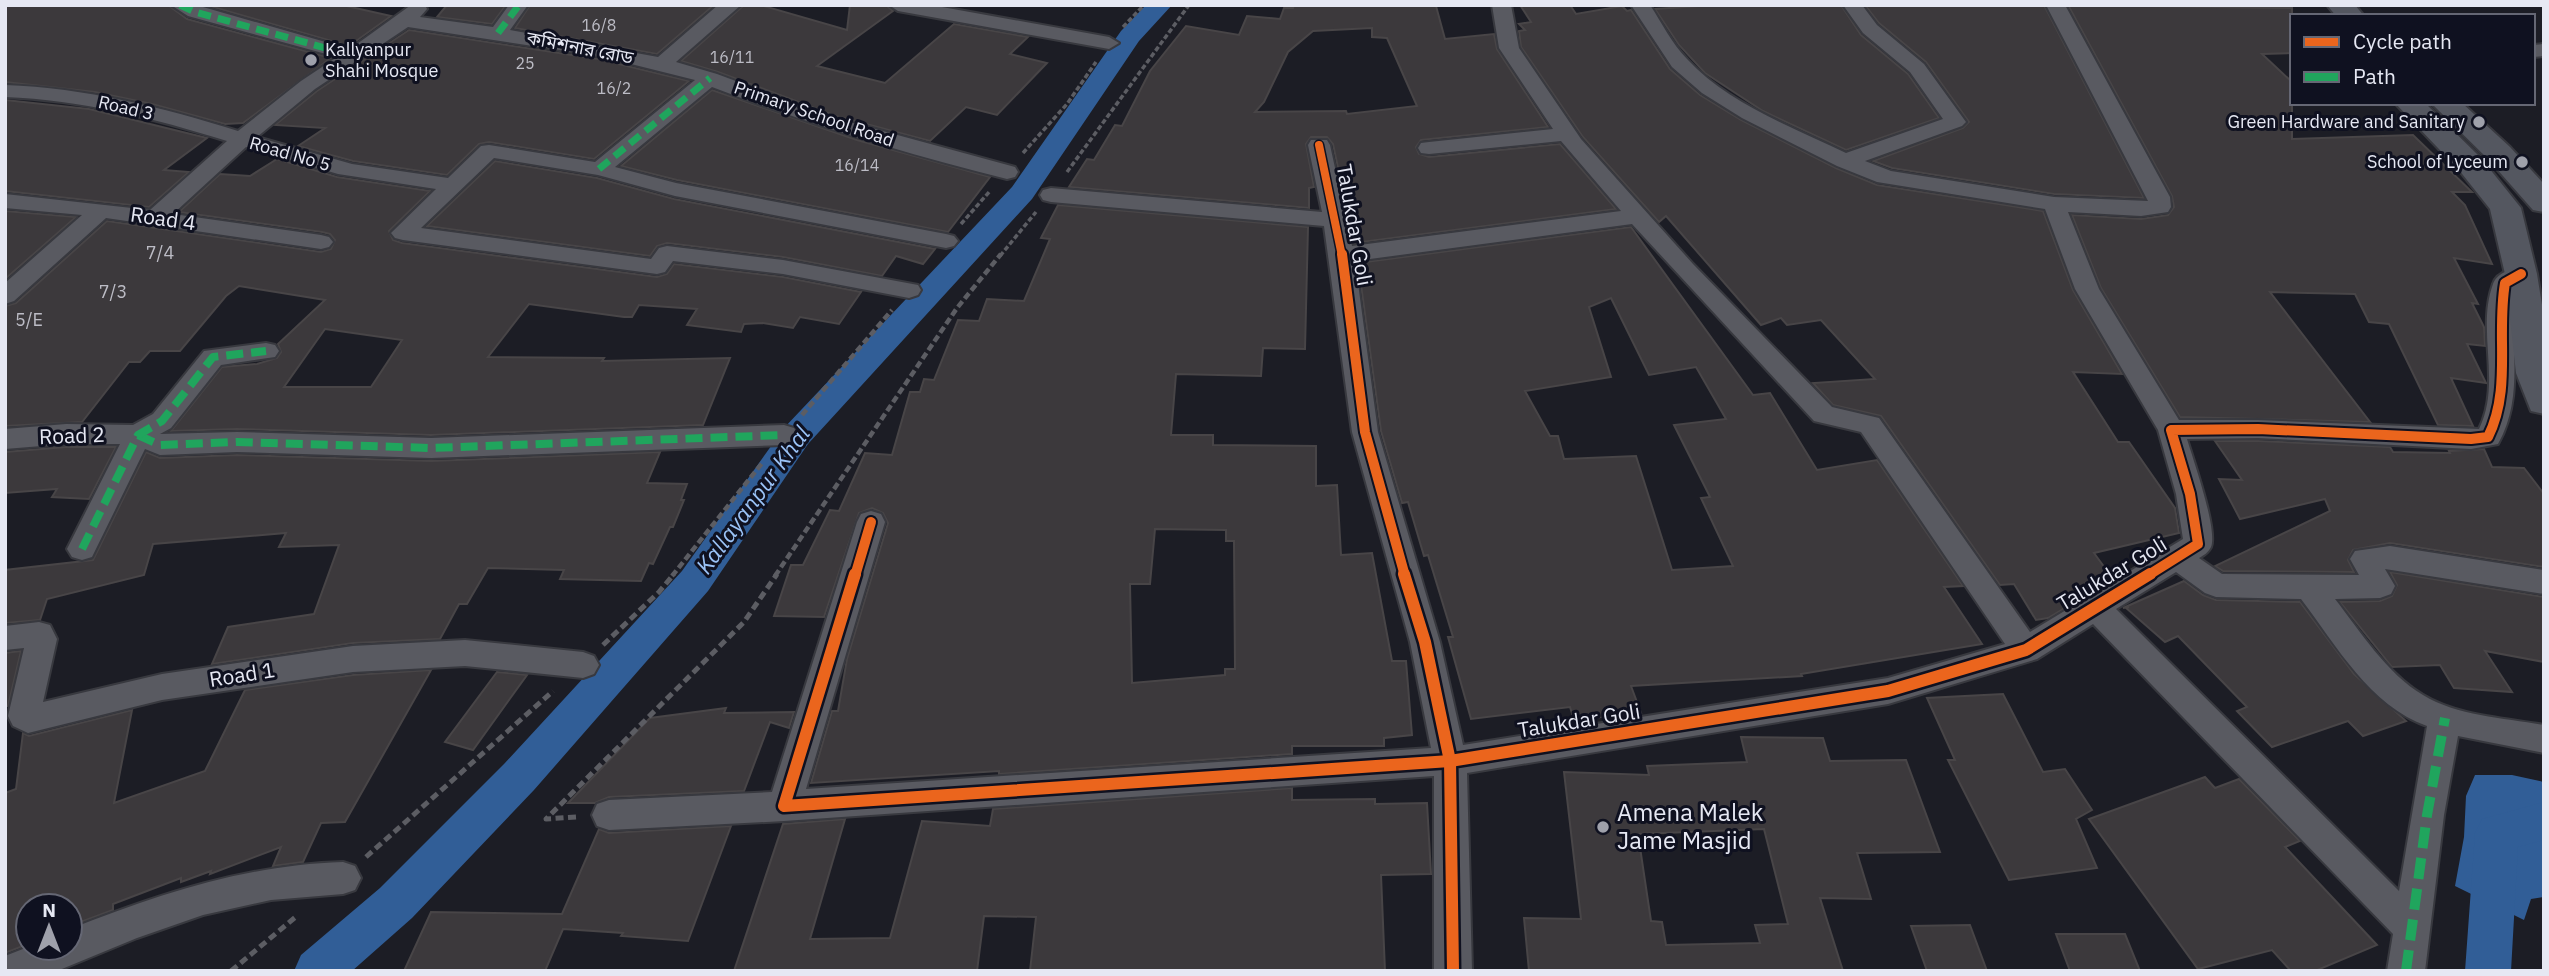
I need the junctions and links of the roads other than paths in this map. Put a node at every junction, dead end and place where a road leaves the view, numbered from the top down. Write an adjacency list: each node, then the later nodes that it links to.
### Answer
1 (180, 5): 13 (street)
2 (422, 5): 10 (street)
3 (519, 5): 11 (street)
4 (732, 5): 14 (street, কমিশনার রোড)
5 (898, 5): 12 (street)
6 (1501, 5): 19 (street)
7 (1640, 5): 23 (street)
8 (1853, 5): 23 (street)
9 (2055, 5): 30 (street)
10 (406, 21): 11 (street, কমিশনার রোড); 13 (street)
11 (498, 33): 14 (street, কমিশনার রোড)
12 (1109, 43)
13 (351, 55): 20 (street)
14 (662, 64): 15 (street, Primary School Road)
15 (710, 78): 24 (street); 25 (street, Primary School Road)
16 (5, 91): 20 (street, Road 3)
17 (2411, 105): 38 (street)
18 (2447, 105): 29 (street)
19 (1566, 134): 22 (street); 32 (street)
20 (243, 139): 26 (street, Road No 5); 33 (street, Road No 5)
21 (1319, 145): 34 (street, Talukdar Goli)
22 (1430, 148)
23 (1845, 161): 30 (street)
24 (599, 169): 26 (street); 35 (street)
25 (1007, 172)
26 (454, 185): 39 (street)
27 (1051, 195): 34 (street)
28 (5, 201): 31 (street, Road 4)
29 (2544, 203)
30 (2054, 204): 43 (street)
31 (101, 210): 33 (street, Road 4); 40 (street)
32 (1639, 216): 37 (street); 54 (street)
33 (155, 218): 36 (street, Road 4)
34 (1335, 220): 37 (street, Talukdar Goli)
35 (946, 241)
36 (321, 242)
37 (1342, 255): 58 (street, Talukdar Goli)
38 (2532, 276): 42 (street); 43 (street)
39 (909, 290)
40 (5, 296)
41 (266, 351): 44 (street)
42 (2544, 402)
43 (2171, 430): 49 (street, Talukdar Goli)
44 (138, 435): 45 (street, Road 2); 46 (street, Road 2); 48 (street)
45 (784, 435)
46 (5, 439)
47 (871, 522): 59 (street)
48 (82, 549)
49 (2177, 558): 51 (street); 52 (street, Talukdar Goli)
50 (2544, 582): 51 (street)
51 (2309, 589): 56 (street)
52 (2095, 607): 54 (street, Talukdar Goli); 62 (street)
53 (5, 638): 55 (street, Road 1)
54 (2026, 650): 58 (street, Talukdar Goli)
55 (583, 665)
56 (2445, 719): 57 (street); 62 (street)
57 (2544, 739)
58 (1450, 761): 59 (street); 66 (street, Talukdar Goli)
59 (784, 806): 60 (street)
60 (609, 815)
61 (343, 877): 63 (street)
62 (2412, 929): 67 (street)
63 (84, 942)
64 (35, 962): 65 (street)
65 (13, 971)
66 (1453, 971)
67 (2406, 971)

